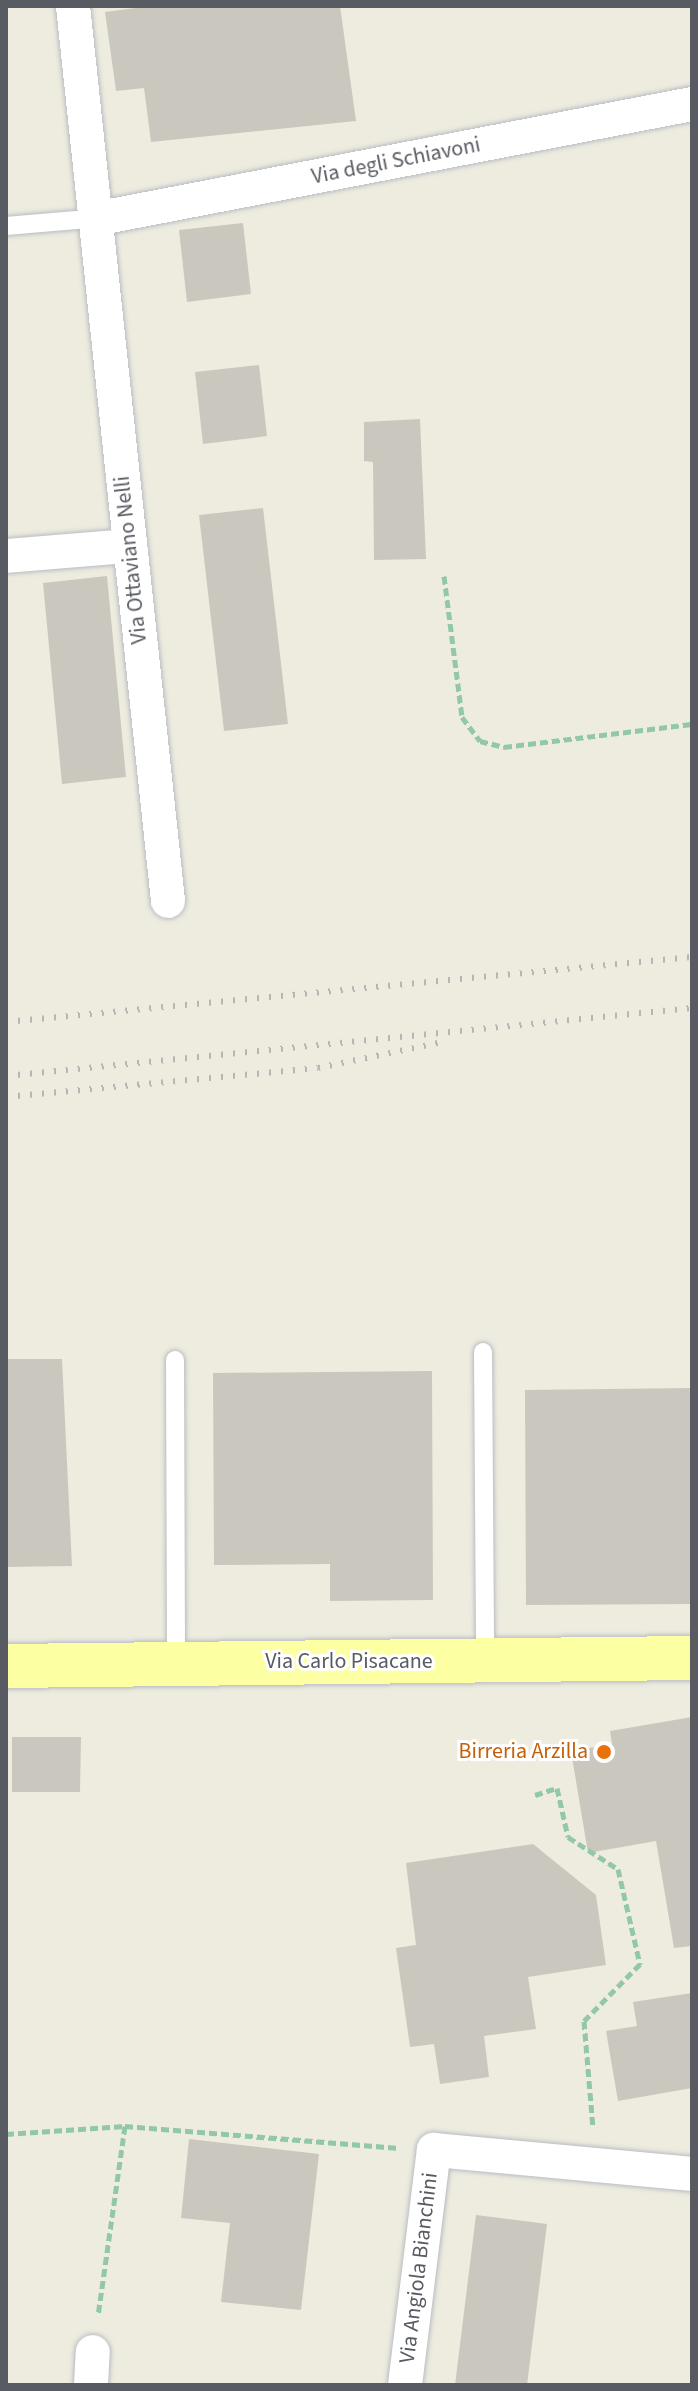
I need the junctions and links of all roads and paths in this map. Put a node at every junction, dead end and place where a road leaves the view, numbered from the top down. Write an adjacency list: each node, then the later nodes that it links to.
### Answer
1 (73, 6): 3 (street, Via Ottaviano Nelli)
2 (692, 104): 3 (street, Via degli Schiavoni)
3 (100, 218): 4 (lane); 5 (street, Via Ottaviano Nelli)
4 (6, 226)
5 (128, 546): 6 (street); 9 (street, Via Ottaviano Nelli)
6 (6, 556)
7 (444, 576): 8 (path)
8 (692, 724)
9 (168, 901)
10 (483, 1352): 13 (lane)
11 (175, 1360): 14 (lane)
12 (692, 1658): 13 (main road, Via Carlo Pisacane)
13 (485, 1661): 14 (main road, Via Carlo Pisacane)
14 (176, 1664): 15 (main road, Via Carlo Pisacane)
15 (6, 1666)
16 (535, 1795): 20 (path)
17 (125, 2126): 18 (path); 19 (path); 22 (path)
18 (6, 2134)
19 (434, 2150): 20 (street); 23 (street, Via Angiola Bianchini)
20 (596, 2161): 21 (street)
21 (692, 2174)
22 (92, 2368)
23 (405, 2385)

